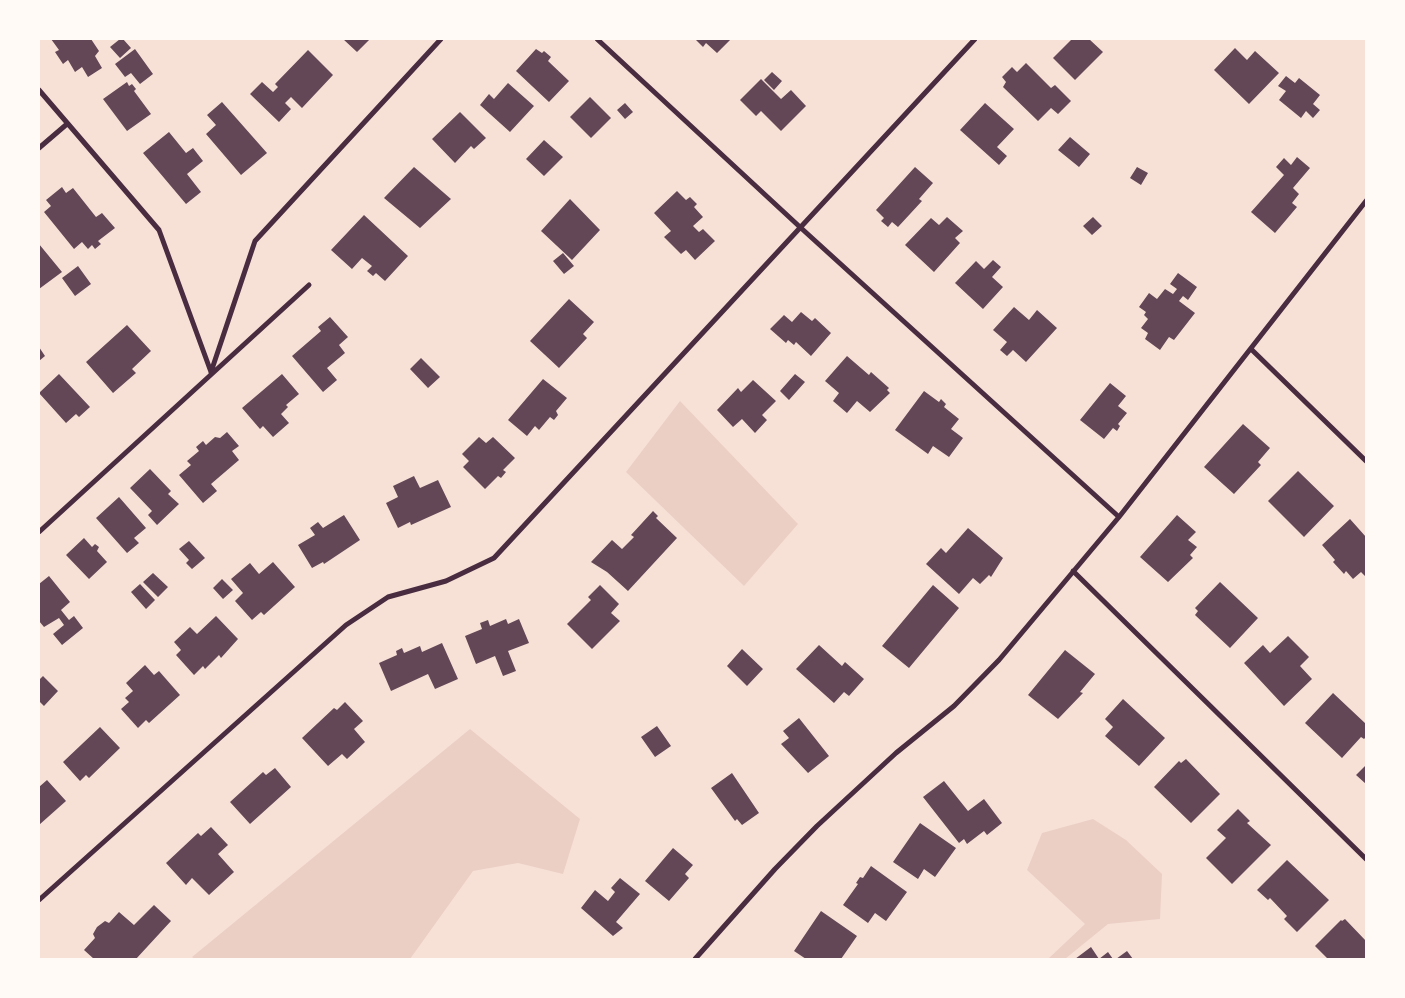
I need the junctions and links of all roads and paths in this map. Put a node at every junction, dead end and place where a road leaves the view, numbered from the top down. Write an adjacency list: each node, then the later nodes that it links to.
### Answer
1 (442, 39): 11 (street)
2 (597, 39): 8 (street)
3 (975, 39): 8 (street)
4 (39, 90): 5 (street)
5 (67, 124): 6 (street); 11 (street)
6 (39, 148)
7 (1366, 201): 10 (street)
8 (801, 228): 13 (street); 17 (street)
9 (309, 285): 11 (street)
10 (1251, 349): 12 (street); 13 (street)
11 (211, 372): 14 (street)
12 (1366, 461)
13 (1119, 517): 15 (street)
14 (39, 532)
15 (1073, 571): 16 (street); 18 (street)
16 (1366, 859)
17 (39, 900)
18 (695, 959)

